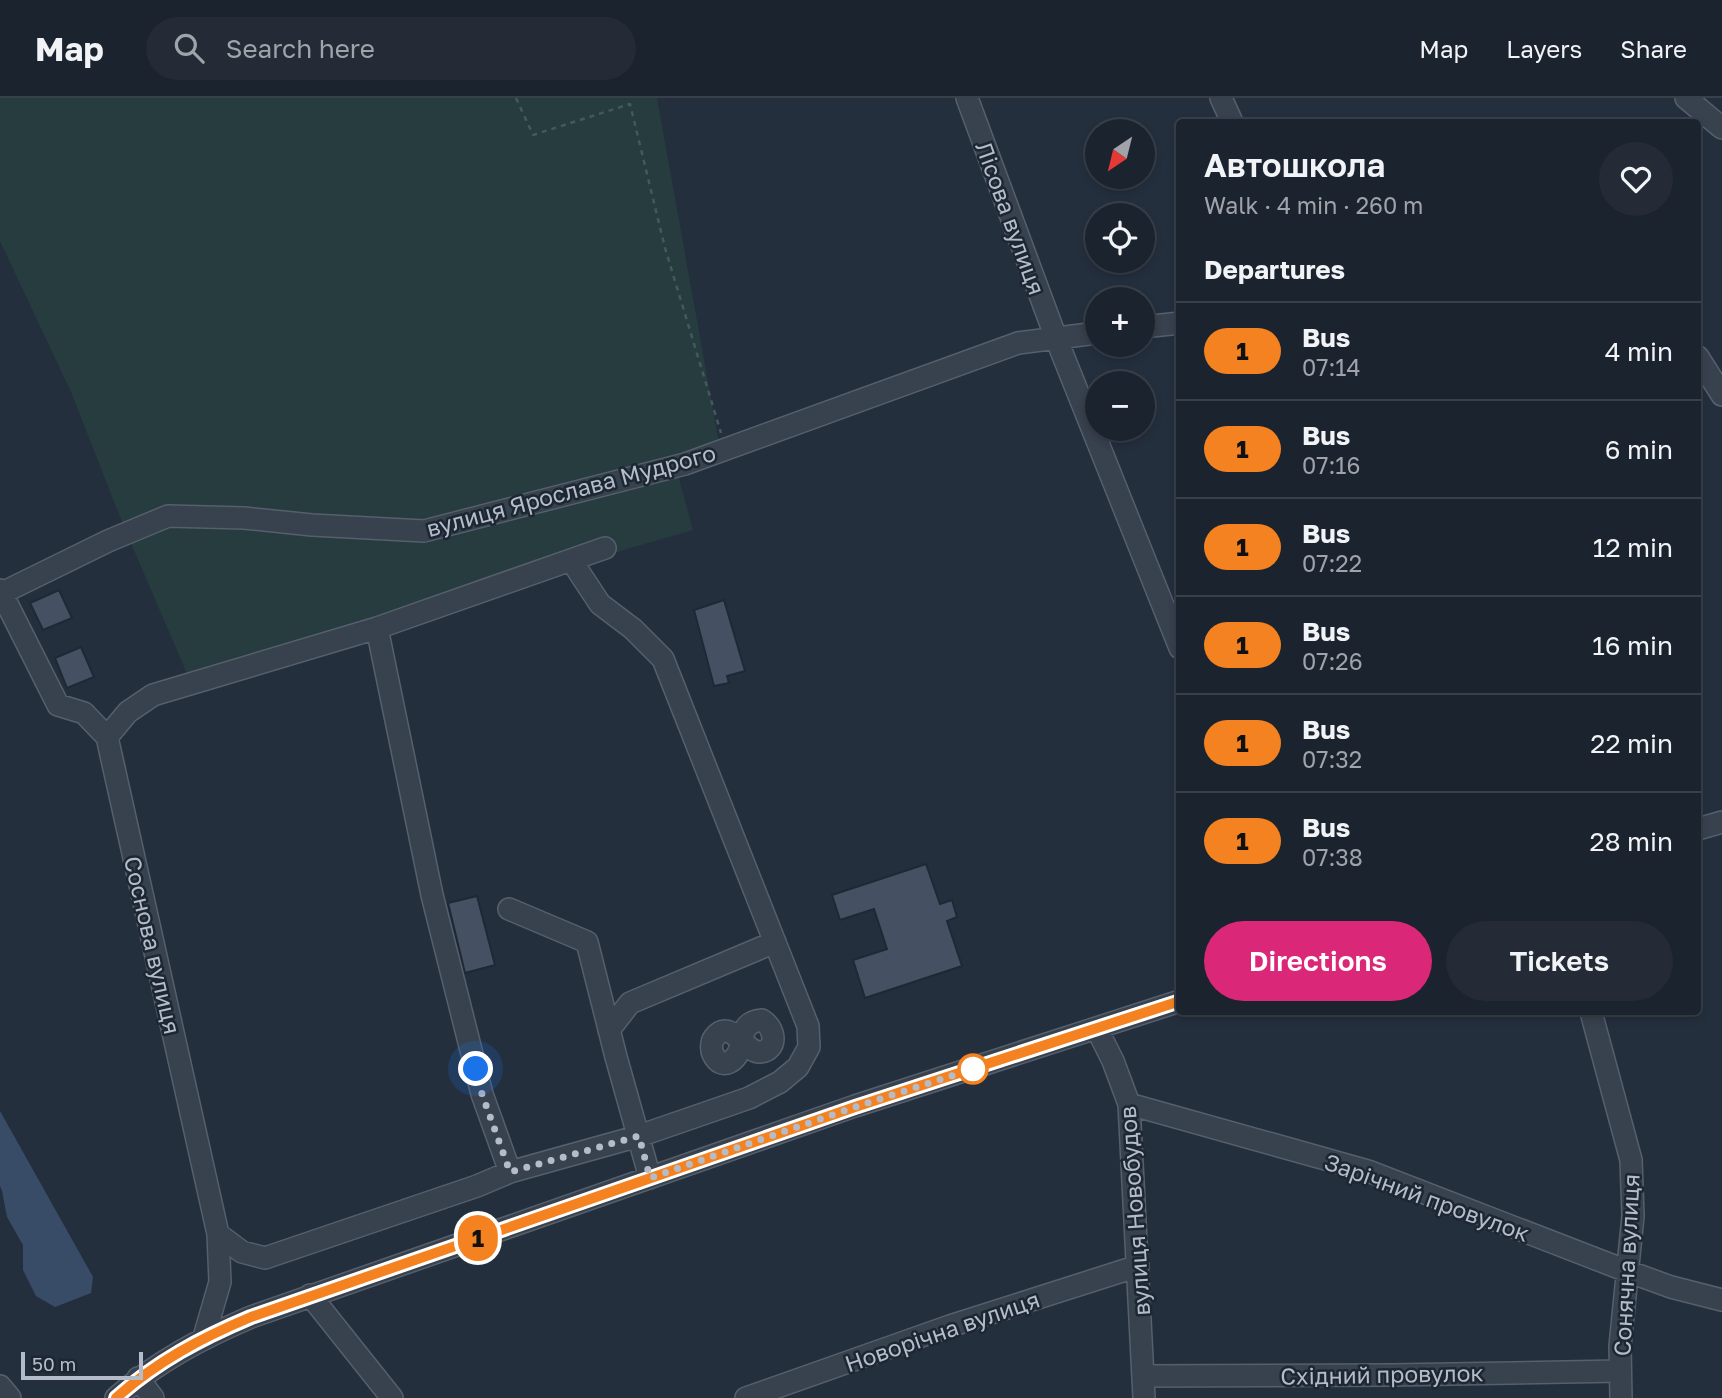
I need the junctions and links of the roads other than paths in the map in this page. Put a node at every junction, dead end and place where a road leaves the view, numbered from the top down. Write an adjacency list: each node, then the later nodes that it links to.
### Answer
1 (967, 98): 9 (street, Лісова вулиця)
2 (1221, 98): 4 (street)
3 (1686, 98): 5 (street)
4 (1231, 119)
5 (1722, 128)
6 (1176, 323): 7 (street)
7 (1155, 326)
8 (1085, 334): 9 (street, вулиця Ярослава Мудрого)
9 (1056, 338): 14 (street, вулиця Ярослава Мудрого); 16 (street, Лісова вулиця)
10 (1701, 363): 11 (street)
11 (1722, 395)
12 (605, 548): 13 (street)
13 (571, 560): 15 (street); 21 (street)
14 (1, 592): 17 (street)
15 (377, 628): 17 (street); 28 (street)
16 (1176, 638)
17 (107, 737): 30 (street, Соснова вулиця)
18 (1722, 822): 19 (street)
19 (1701, 828)
20 (509, 909): 25 (street)
21 (775, 942): 25 (street); 27 (street)
22 (1176, 1002): 24 (street)
23 (1592, 1015): 32 (street, Сонячна вулиця)
24 (1097, 1029): 26 (street, вулиця Новобудов); 29 (street)
25 (609, 1031): 27 (street)
26 (1129, 1104): 31 (street, вулиця Новобудов); 32 (street, Зарічний провулок)
27 (639, 1136): 28 (street); 29 (street)
28 (510, 1172): 30 (street)
29 (650, 1178): 33 (street)
30 (218, 1234): 35 (street, Соснова вулиця)
31 (1138, 1266): 37 (street, вулиця Новобудов); 44 (street, Новорічна вулиця)
32 (1627, 1271): 34 (street, Зарічний провулок); 36 (street, Сонячна вулиця)
33 (310, 1295): 35 (street); 43 (street)
34 (1722, 1300)
35 (204, 1337): 38 (street)
36 (1620, 1371): 37 (street, Східний провулок); 46 (street, Сонячна вулиця)
37 (1144, 1376): 45 (street, вулиця Новобудов)
38 (138, 1378): 41 (street); 42 (street)
39 (0, 1386): 40 (street)
40 (10, 1398)
41 (116, 1398)
42 (153, 1398)
43 (392, 1398)
44 (746, 1398)
45 (1144, 1398)
46 (1621, 1398)

